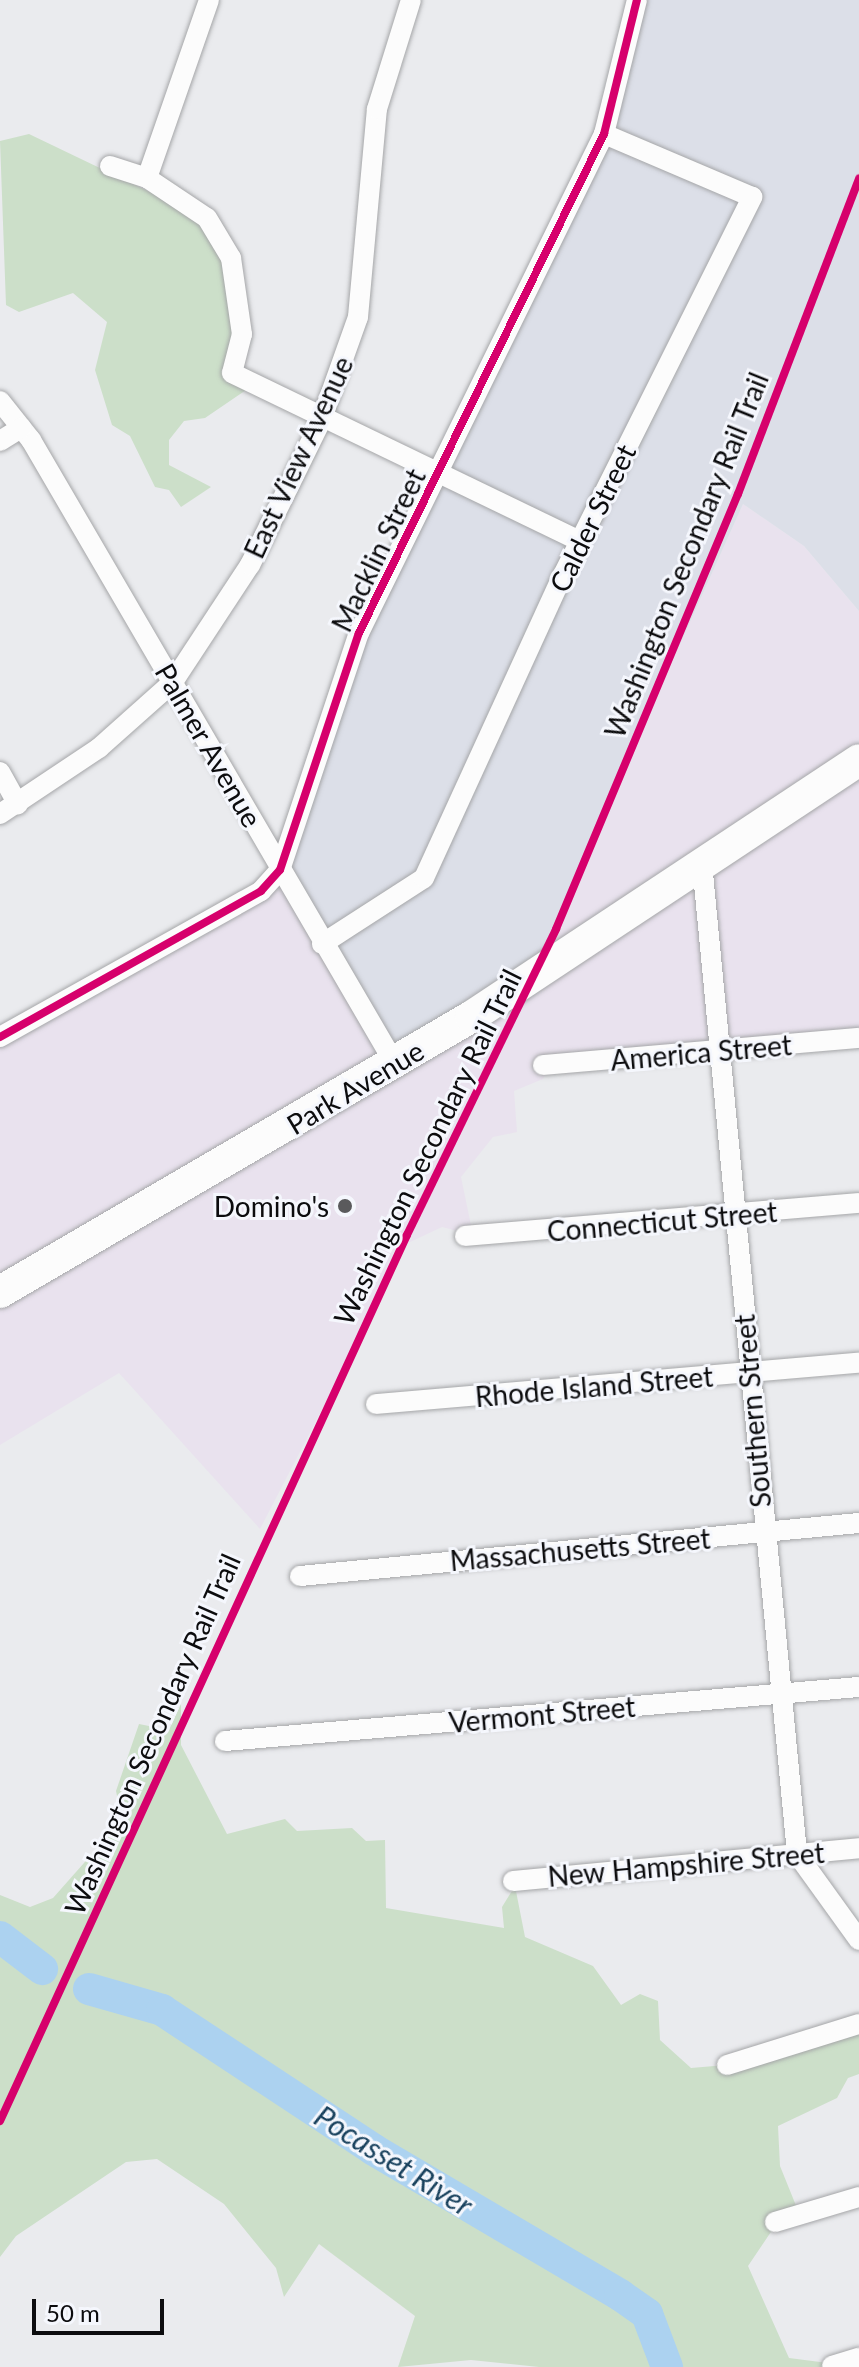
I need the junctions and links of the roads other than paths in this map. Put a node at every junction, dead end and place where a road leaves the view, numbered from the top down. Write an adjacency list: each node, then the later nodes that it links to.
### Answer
1 (209, 0): 6 (street)
2 (411, 0): 8 (street, East View Avenue)
3 (637, 0): 4 (street, Macklin Street)
4 (604, 134): 11 (street, Macklin Street); 12 (street, Calder Street)
5 (110, 166): 6 (street)
6 (147, 178): 8 (street)
7 (0, 401): 9 (street, Palmer Avenue)
8 (321, 421): 11 (street); 13 (street, East View Avenue)
9 (21, 428): 10 (street); 13 (street, Palmer Avenue)
10 (0, 441)
11 (440, 474): 12 (street); 19 (street, Macklin Street)
12 (580, 541): 20 (street, Calder Street)
13 (173, 682): 16 (street, East View Avenue); 19 (street, Palmer Avenue)
14 (859, 760): 18 (main road, Park Avenue)
15 (0, 772): 16 (street)
16 (18, 804): 17 (street, East View Avenue)
17 (0, 814)
18 (702, 863): 23 (street, Southern Street); 24 (main road, Park Avenue)
19 (280, 870): 20 (street, Palmer Avenue); 21 (street, Macklin Street)
20 (322, 944): 24 (street, Palmer Avenue)
21 (0, 1037)
22 (859, 1038): 23 (street, America Street)
23 (720, 1050): 25 (street, America Street); 27 (street, Southern Street)
24 (395, 1064): 29 (main road, Park Avenue)
25 (543, 1065)
26 (859, 1203): 27 (street, Connecticut Street)
27 (735, 1216): 28 (street, Connecticut Street); 31 (street, Southern Street)
28 (465, 1236)
29 (0, 1292)
30 (859, 1363): 31 (street, Rhode Island Street)
31 (749, 1373): 32 (street, Rhode Island Street); 34 (street, Southern Street)
32 (376, 1404)
33 (859, 1523): 34 (street, Massachusetts Street)
34 (763, 1532): 35 (street, Massachusetts Street); 37 (street, Southern Street)
35 (300, 1576)
36 (859, 1687): 37 (street, Vermont Street)
37 (780, 1693): 38 (street, Vermont Street); 40 (street, Southern Street)
38 (225, 1741)
39 (859, 1848): 40 (street, New Hampshire Street)
40 (797, 1854): 41 (street, New Hampshire Street); 42 (street, Southern Street)
41 (513, 1881)
42 (859, 1940)
43 (859, 2024): 44 (street)
44 (727, 2065)
45 (859, 2197): 46 (street)
46 (775, 2222)
47 (859, 2358): 48 (street)
48 (832, 2366)

